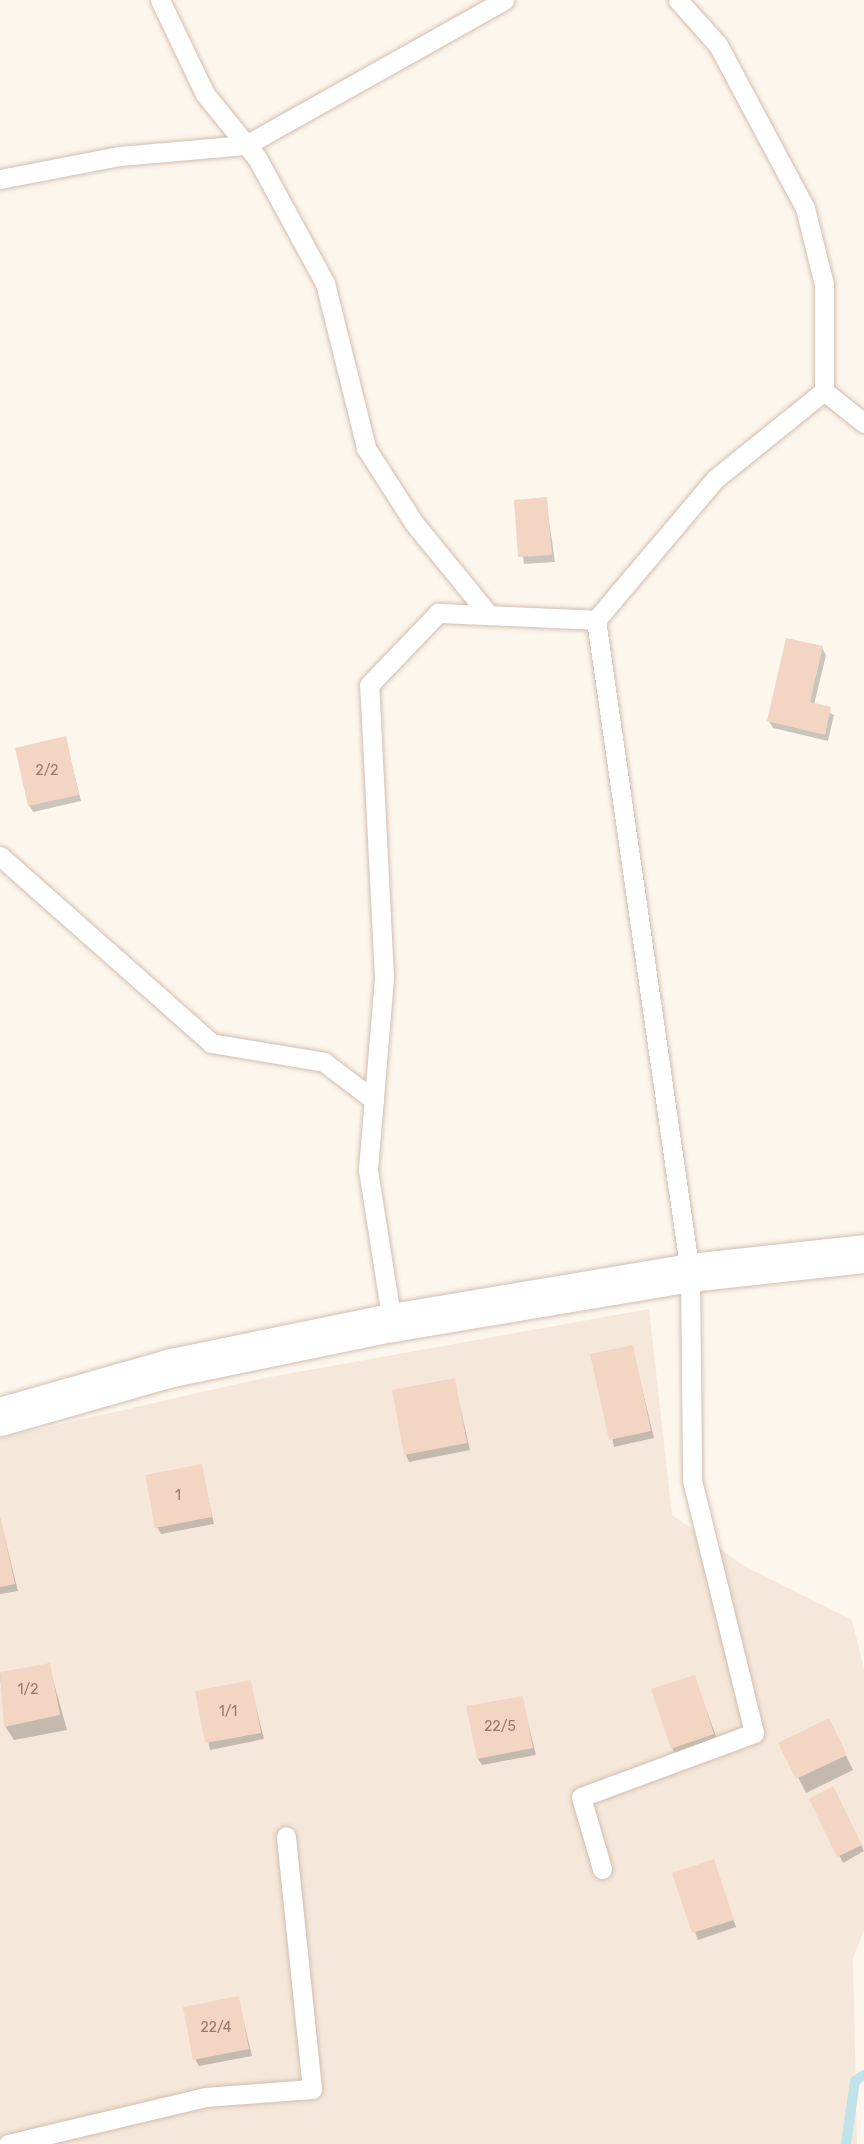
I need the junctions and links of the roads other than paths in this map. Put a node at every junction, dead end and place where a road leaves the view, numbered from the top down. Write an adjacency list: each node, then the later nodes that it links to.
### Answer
1 (160, 0): 4 (lane)
2 (505, 0): 4 (lane)
3 (678, 0): 6 (lane)
4 (246, 145): 5 (lane); 8 (lane)
5 (0, 179)
6 (824, 391): 7 (lane); 9 (lane)
7 (864, 423)
8 (489, 615): 9 (lane); 11 (lane)
9 (596, 620): 13 (lane)
10 (0, 856): 11 (lane)
11 (374, 1100): 14 (lane)
12 (864, 1254): 13 (street)
13 (690, 1273): 14 (street); 17 (lane)
14 (392, 1323): 15 (street)
15 (0, 1417)
16 (286, 1836): 18 (lane)
17 (602, 1869)
18 (8, 2144)

